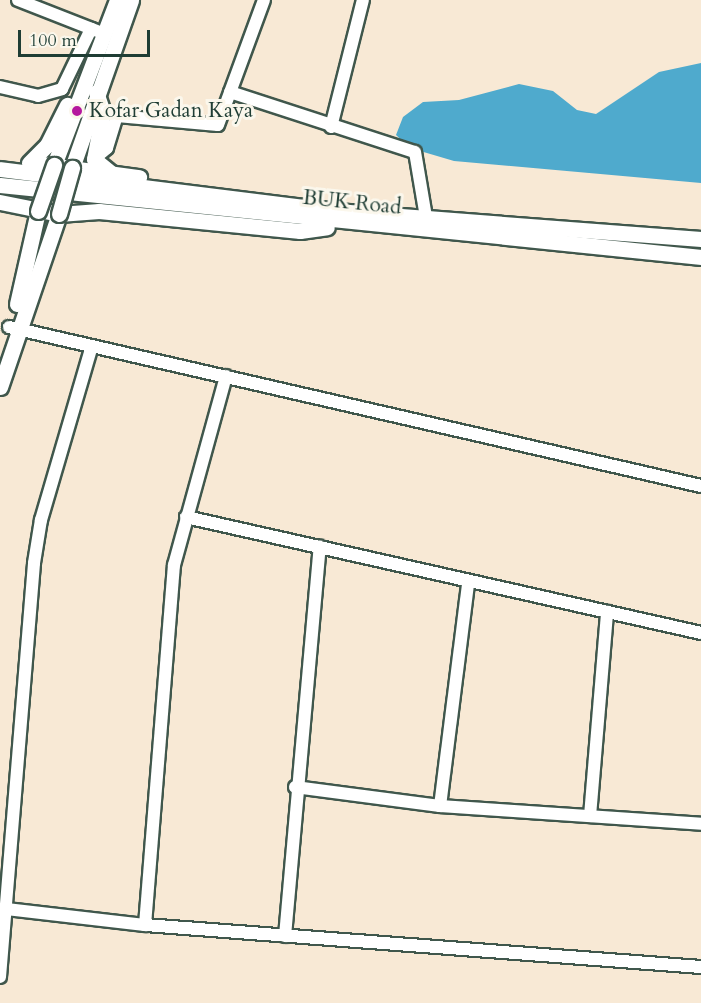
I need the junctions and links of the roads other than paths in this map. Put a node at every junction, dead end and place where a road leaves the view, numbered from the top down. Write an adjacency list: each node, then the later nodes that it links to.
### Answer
1 (117, 0): 6 (main road)
2 (131, 0): 8 (main road)
3 (264, 0): 9 (street)
4 (363, 0): 10 (street)
5 (24, 1): 6 (street)
6 (97, 31): 7 (street); 8 (main road)
7 (0, 87)
8 (89, 91): 11 (main road); 13 (main road); 14 (main road); 15 (main road)
9 (230, 92): 10 (street); 11 (street)
10 (331, 128): 22 (street)
11 (94, 159): 17 (main road)
12 (0, 161): 13 (main road)
13 (29, 164): 14 (main road)
14 (54, 165): 15 (main road); 20 (main road, bridge)
15 (72, 168): 17 (main road); 21 (main road, bridge)
16 (0, 169): 23 (main road, BUK Road)
17 (110, 172): 23 (main road)
18 (0, 186): 23 (main road, BUK Road)
19 (0, 201): 20 (main road)
20 (38, 211): 21 (main road); 26 (main road)
21 (59, 214): 23 (main road); 26 (main road)
22 (426, 217): 23 (main road, BUK Road); 24 (main road, BUK Road)
23 (339, 218): 25 (main road, BUK Road)
24 (701, 239)
25 (701, 257)
26 (13, 328): 27 (street); 28 (main road); 30 (main road)
27 (92, 346): 29 (street); 41 (street)
28 (0, 353)
29 (226, 376): 31 (street); 32 (street)
30 (0, 387)
31 (701, 486)
32 (186, 517): 33 (street); 42 (street)
33 (320, 547): 34 (street); 37 (street)
34 (468, 584): 35 (street); 38 (street)
35 (607, 612): 36 (street); 39 (street)
36 (701, 633)
37 (295, 786): 38 (street); 43 (street)
38 (440, 806): 39 (street)
39 (590, 816): 40 (street)
40 (701, 824)
41 (6, 909): 42 (street); 45 (street)
42 (144, 925): 43 (street)
43 (285, 936): 44 (street)
44 (701, 967)
45 (0, 977)

